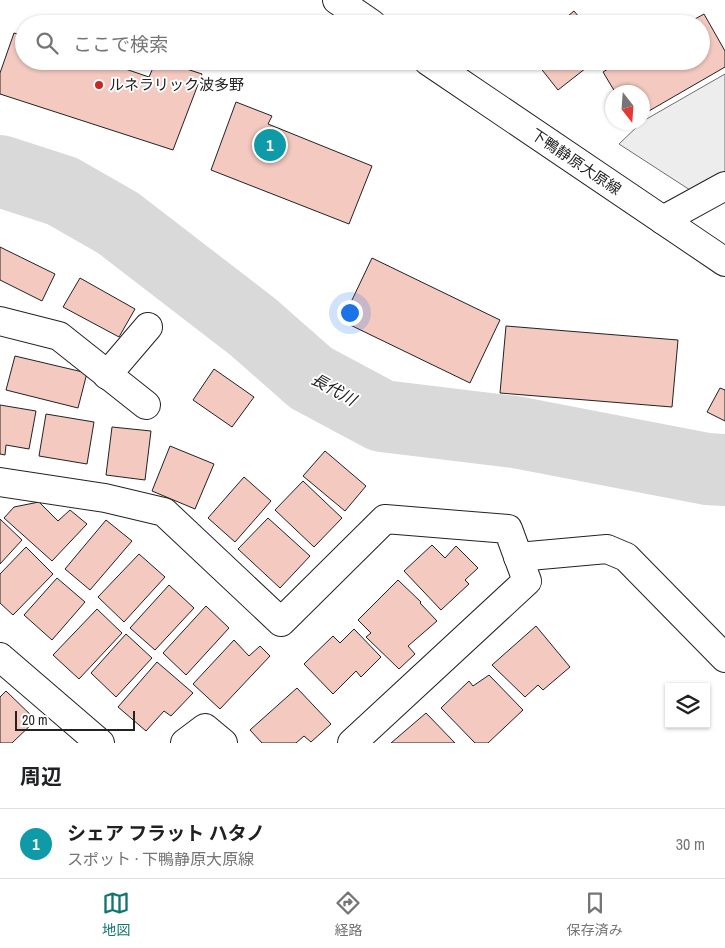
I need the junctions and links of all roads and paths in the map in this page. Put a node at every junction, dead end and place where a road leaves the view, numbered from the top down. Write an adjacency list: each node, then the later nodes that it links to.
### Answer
1 (337, 0): 2 (street)
2 (359, 15)
3 (441, 70): 5 (street, 下鴨静原大原線)
4 (725, 186): 5 (street)
5 (663, 220): 6 (street, 下鴨静原大原線)
6 (725, 262)
7 (0, 320): 9 (street)
8 (148, 328): 9 (street)
9 (107, 375): 10 (street)
10 (146, 405)
11 (0, 482): 12 (street)
12 (518, 557): 14 (street); 18 (street)
13 (0, 658): 15 (street)
14 (725, 658)
15 (100, 743)
16 (185, 743): 17 (street)
17 (223, 743)
18 (352, 743)

